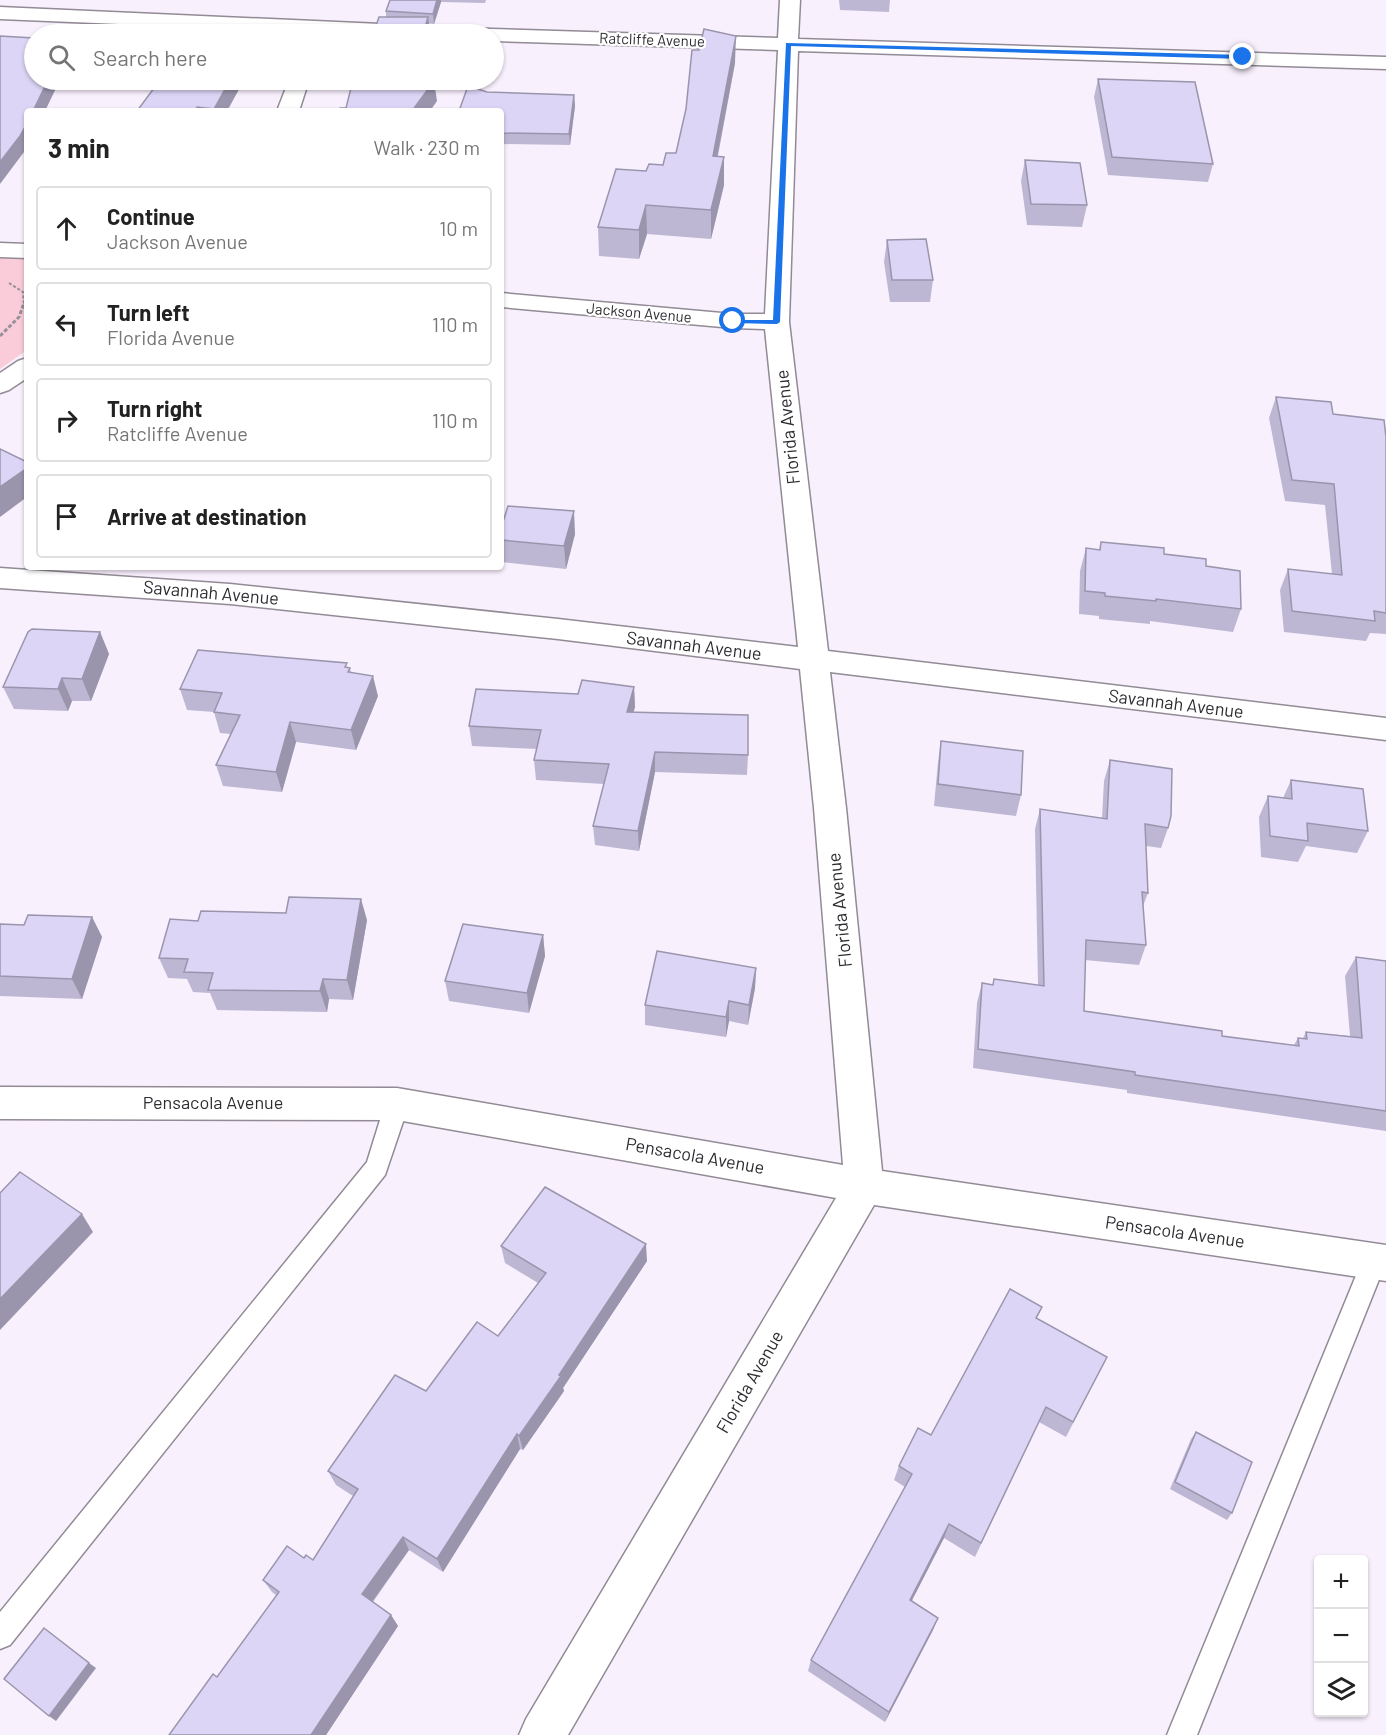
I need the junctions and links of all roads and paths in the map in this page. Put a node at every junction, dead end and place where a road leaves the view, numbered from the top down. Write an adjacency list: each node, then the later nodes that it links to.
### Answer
1 (790, 0): 5 (street, Florida Avenue)
2 (0, 13): 3 (street)
3 (220, 24)
4 (504, 35): 5 (street, Ratcliffe Avenue)
5 (788, 44): 6 (street, Ratcliffe Avenue); 15 (street, Florida Avenue)
6 (1386, 63)
7 (295, 90): 8 (street)
8 (289, 108)
9 (0, 250): 10 (street)
10 (24, 251)
11 (3, 281): 12 (path)
12 (24, 297)
13 (504, 300): 15 (street, Jackson Avenue)
14 (24, 301): 16 (path)
15 (777, 322): 20 (street, Florida Avenue)
16 (0, 336)
17 (24, 368): 18 (street)
18 (0, 385)
19 (0, 578): 20 (street, Savannah Avenue)
20 (812, 661): 21 (street, Savannah Avenue); 24 (street, Florida Avenue)
21 (1386, 729)
22 (0, 1103): 23 (street, Pensacola Avenue)
23 (397, 1104): 24 (street, Pensacola Avenue); 26 (lane)
24 (864, 1186): 25 (street, Pensacola Avenue); 27 (street, Florida Avenue)
25 (1380, 1262): 28 (lane)
26 (0, 1635)
27 (542, 1735)
28 (1182, 1735)

